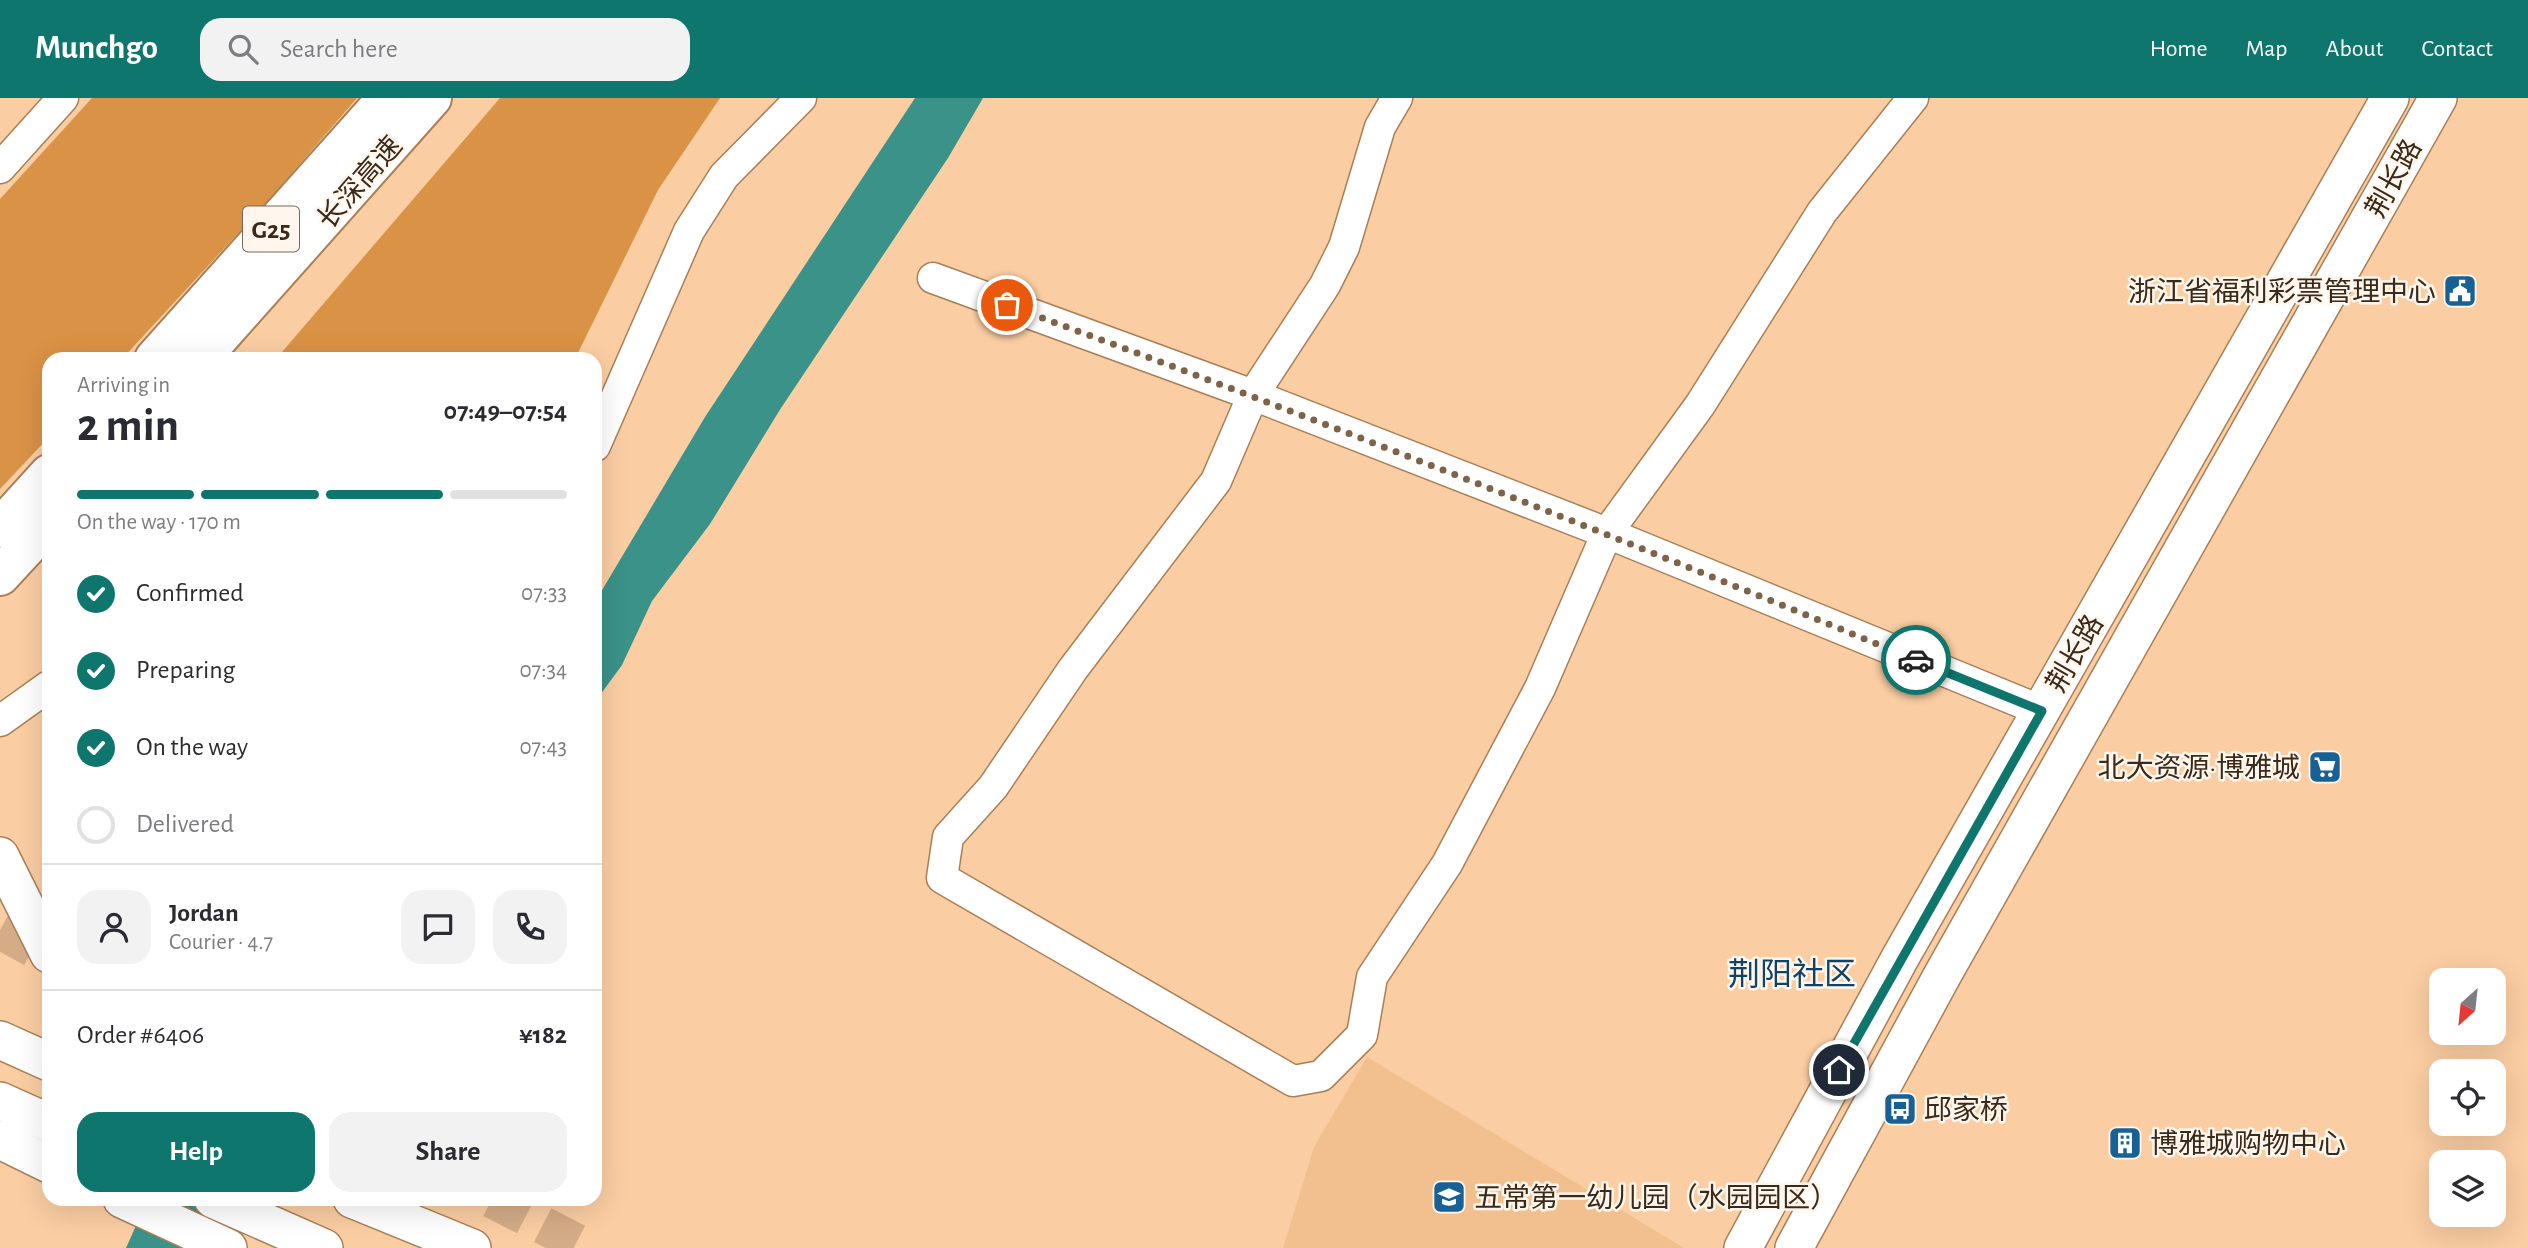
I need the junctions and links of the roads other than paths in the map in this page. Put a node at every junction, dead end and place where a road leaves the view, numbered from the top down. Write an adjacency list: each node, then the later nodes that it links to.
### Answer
1 (63, 98): 9 (street)
2 (387, 98): 11 (highway, 长深高速 / G25)
3 (432, 98): 12 (highway, 长深高速 / G25)
4 (801, 98): 14 (street)
5 (1397, 98): 13 (street)
6 (1913, 98): 18 (street)
7 (2390, 98): 21 (main road, 荆长路)
8 (2438, 98): 38 (main road, 荆长路)
9 (0, 168)
10 (933, 278): 13 (street)
11 (159, 352)
12 (206, 352)
13 (1253, 396): 18 (street); 18 (street)
14 (602, 430)
15 (42, 482): 16 (highway)
16 (0, 528)
17 (42, 531): 19 (highway)
18 (1607, 533): 21 (street)
19 (0, 576)
20 (42, 691): 22 (street)
21 (2042, 711): 37 (main road, 荆长路)
22 (0, 721)
23 (0, 856): 24 (main road)
24 (42, 940)
25 (0, 1040): 26 (main road)
26 (42, 1059)
27 (0, 1101): 28 (main road)
28 (42, 1120)
29 (0, 1140): 30 (main road)
30 (42, 1161)
31 (137, 1206): 34 (main road)
32 (229, 1206): 35 (main road)
33 (369, 1206): 36 (main road)
34 (228, 1248)
35 (324, 1248)
36 (472, 1248)
37 (1743, 1248)
38 (1794, 1248)

